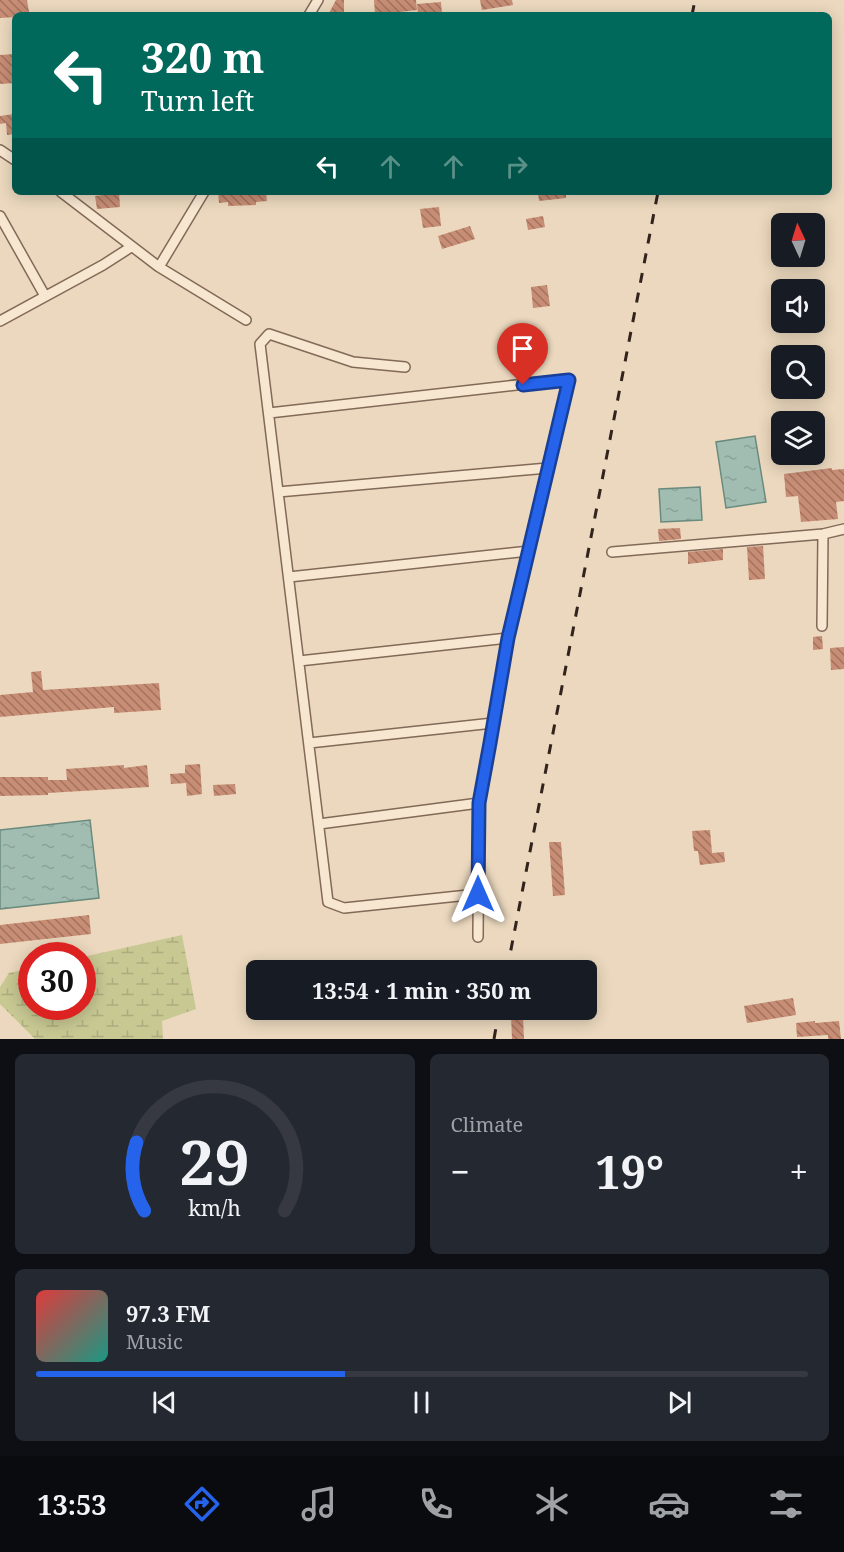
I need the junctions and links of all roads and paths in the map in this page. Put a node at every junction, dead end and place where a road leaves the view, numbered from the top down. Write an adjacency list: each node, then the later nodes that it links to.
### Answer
1 (65, 195): 4 (street)
2 (202, 195): 5 (street)
3 (0, 216): 6 (street)
4 (132, 247): 5 (street); 6 (street)
5 (159, 267): 7 (street)
6 (45, 296): 8 (street)
7 (246, 320)
8 (0, 321)
9 (405, 367): 10 (street)
10 (269, 413): 11 (street); 12 (street)
11 (548, 468): 12 (street); 15 (street)
12 (278, 492): 17 (street)
13 (844, 529): 14 (street)
14 (823, 534): 16 (street); 18 (street)
15 (529, 551): 17 (street); 19 (street)
16 (612, 552)
17 (289, 577): 20 (street)
18 (822, 626)
19 (508, 638): 20 (street); 21 (street)
20 (299, 661): 22 (street)
21 (493, 723): 22 (street); 23 (street)
22 (309, 743): 24 (street)
23 (479, 803): 24 (street); 25 (street)
24 (319, 824): 25 (street)
25 (478, 894): 26 (street)
26 (478, 937)

